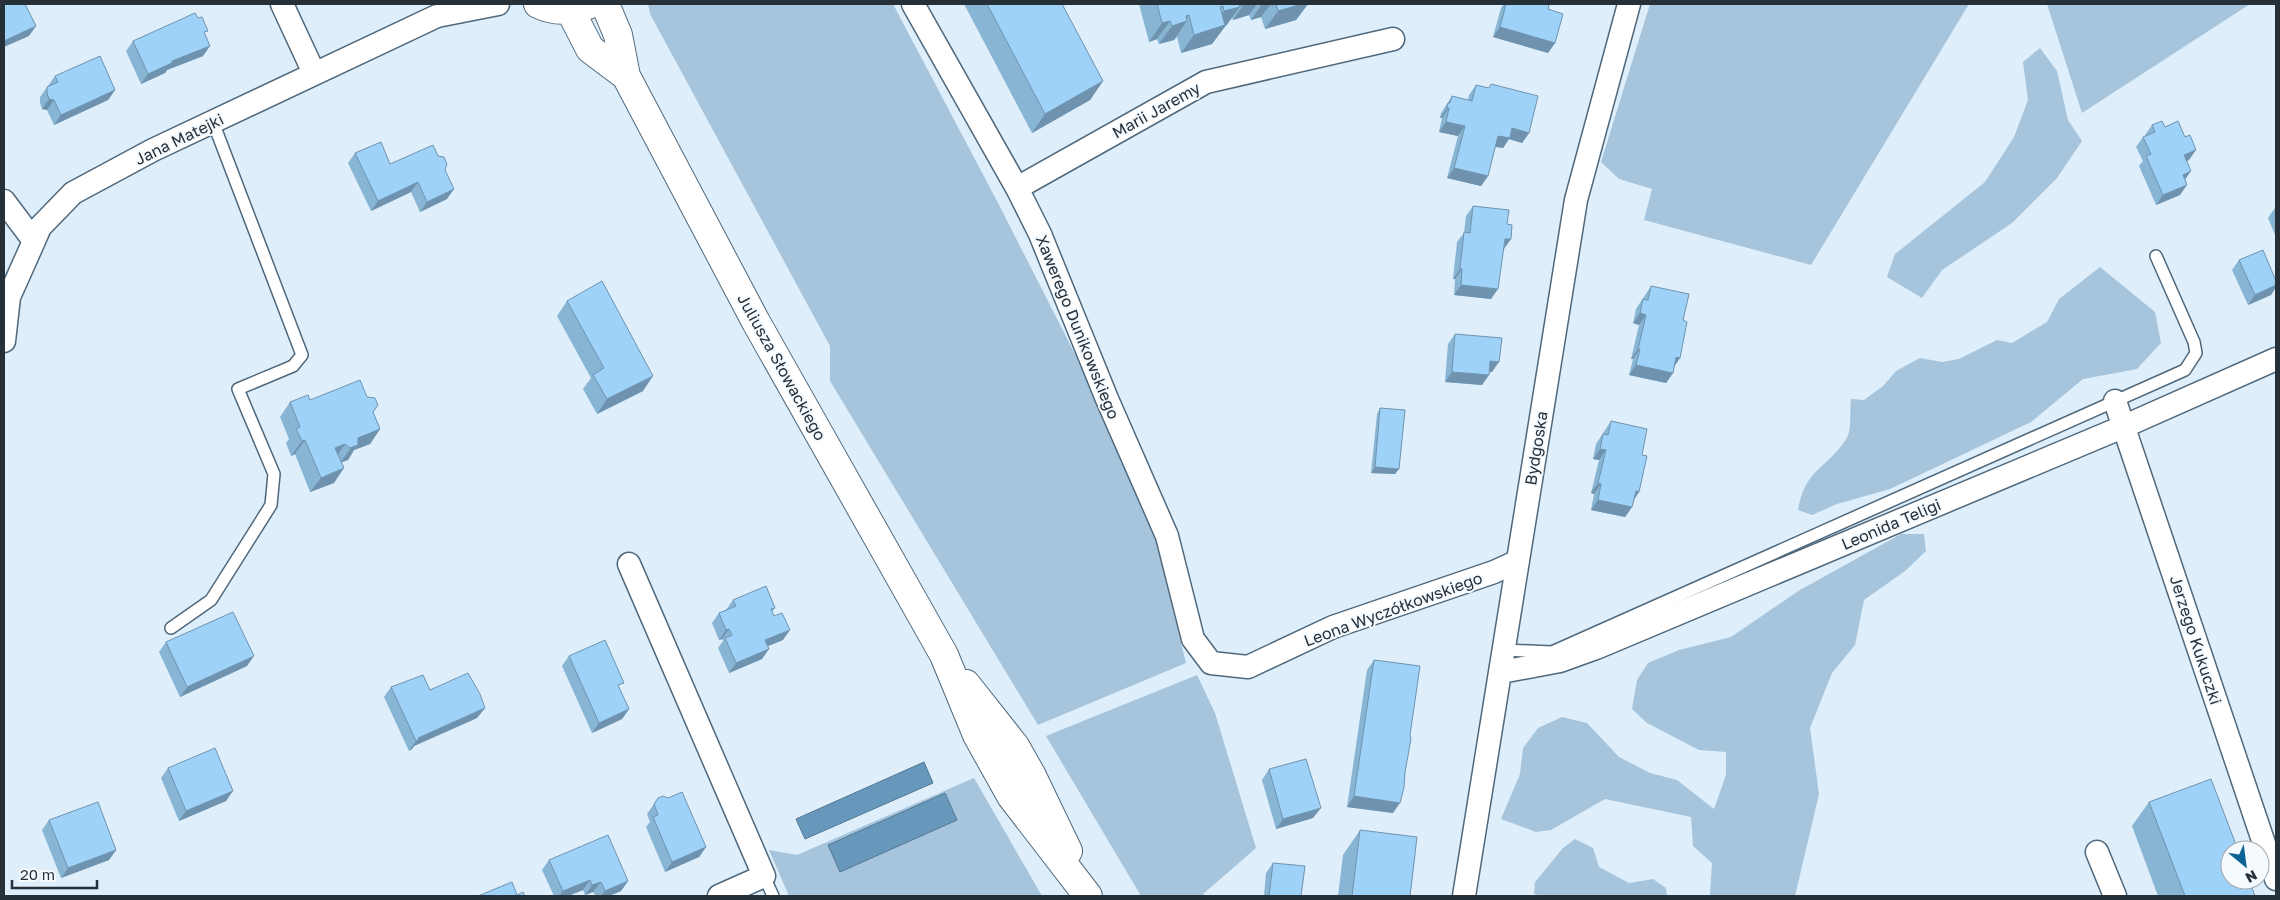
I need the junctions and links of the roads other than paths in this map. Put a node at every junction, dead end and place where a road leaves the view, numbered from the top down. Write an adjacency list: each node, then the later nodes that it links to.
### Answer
1 (282, 4): 10 (street)
2 (498, 4): 8 (street, Jana Matejki)
3 (538, 4): 7 (street)
4 (606, 4): 11 (street, Juliusza Słowackiego)
5 (913, 4): 13 (street, Xawerego Dunikowskiego)
6 (1630, 4): 21 (street, Bydgoska)
7 (579, 7): 11 (street, Juliusza Słowackiego)
8 (444, 10): 10 (street, Jana Matejki)
9 (1393, 39): 13 (street, Marii Jaremy)
10 (314, 73): 12 (street, Jana Matejki)
11 (626, 76): 32 (street, Juliusza Słowackiego)
12 (213, 122): 15 (street, Jana Matejki); 23 (lane)
13 (1017, 188): 25 (street, Xawerego Dunikowskiego)
14 (4, 201): 15 (street)
15 (34, 241): 17 (street, Jana Matejki)
16 (2156, 256): 19 (lane)
17 (4, 341)
18 (2276, 359): 20 (street, Leonida Teligi)
19 (2115, 401): 20 (street, Jerzego Kukuczki); 24 (lane)
20 (2125, 426): 26 (street, Leonida Teligi); 27 (street, Jerzego Kukuczki)
21 (1518, 561): 24 (street, Bydgoska); 25 (street, Leona Wyczółkowskiego)
22 (629, 564): 30 (street)
23 (171, 628)
24 (1504, 650): 26 (street, Bydgoska)
25 (1211, 663)
26 (1501, 672): 33 (street, Bydgoska)
27 (2267, 825): 29 (street, Jerzego Kukuczki)
28 (2097, 852): 34 (street)
29 (2276, 879)
30 (769, 886): 31 (street)
31 (719, 896)
32 (1089, 896)
33 (1464, 896)
34 (2115, 896)

